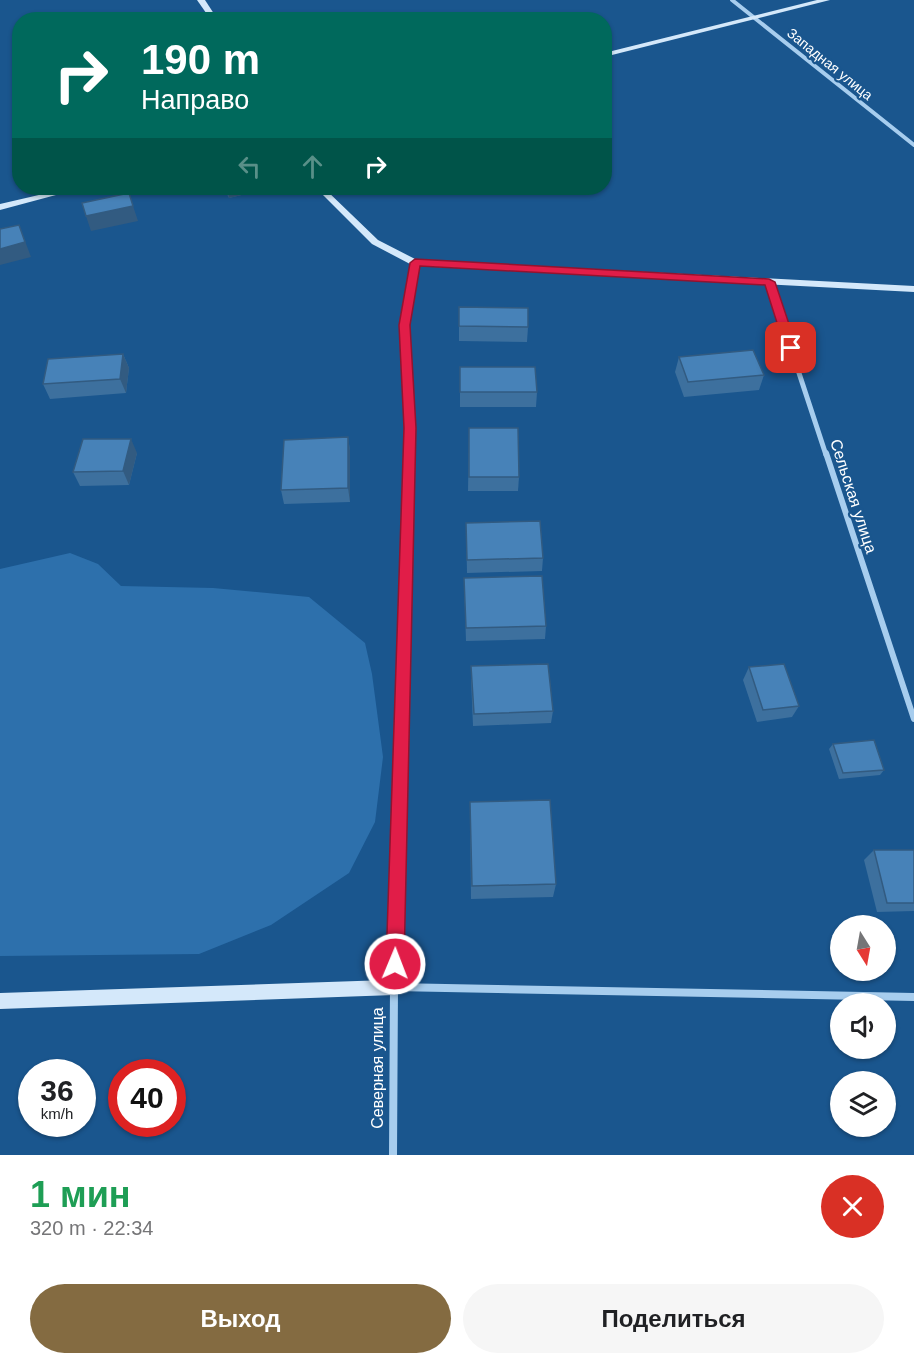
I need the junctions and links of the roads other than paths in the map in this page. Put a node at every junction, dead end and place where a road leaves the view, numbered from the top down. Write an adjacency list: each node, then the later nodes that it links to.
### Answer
1 (732, 0): 3 (street, Западная улица)
2 (826, 0): 3 (street)
3 (755, 18): 4 (street); 5 (street, Западная улица)
4 (612, 53)
5 (914, 145)
6 (49, 195): 8 (street)
7 (327, 195): 9 (street)
8 (0, 207)
9 (415, 263): 10 (street); 13 (street, Северная улица)
10 (769, 282): 11 (street); 12 (street, Сельская улица)
11 (914, 289)
12 (914, 719)
13 (394, 987): 14 (street); 15 (street); 16 (street, Северная улица)
14 (914, 997)
15 (0, 1001)
16 (393, 1155)

